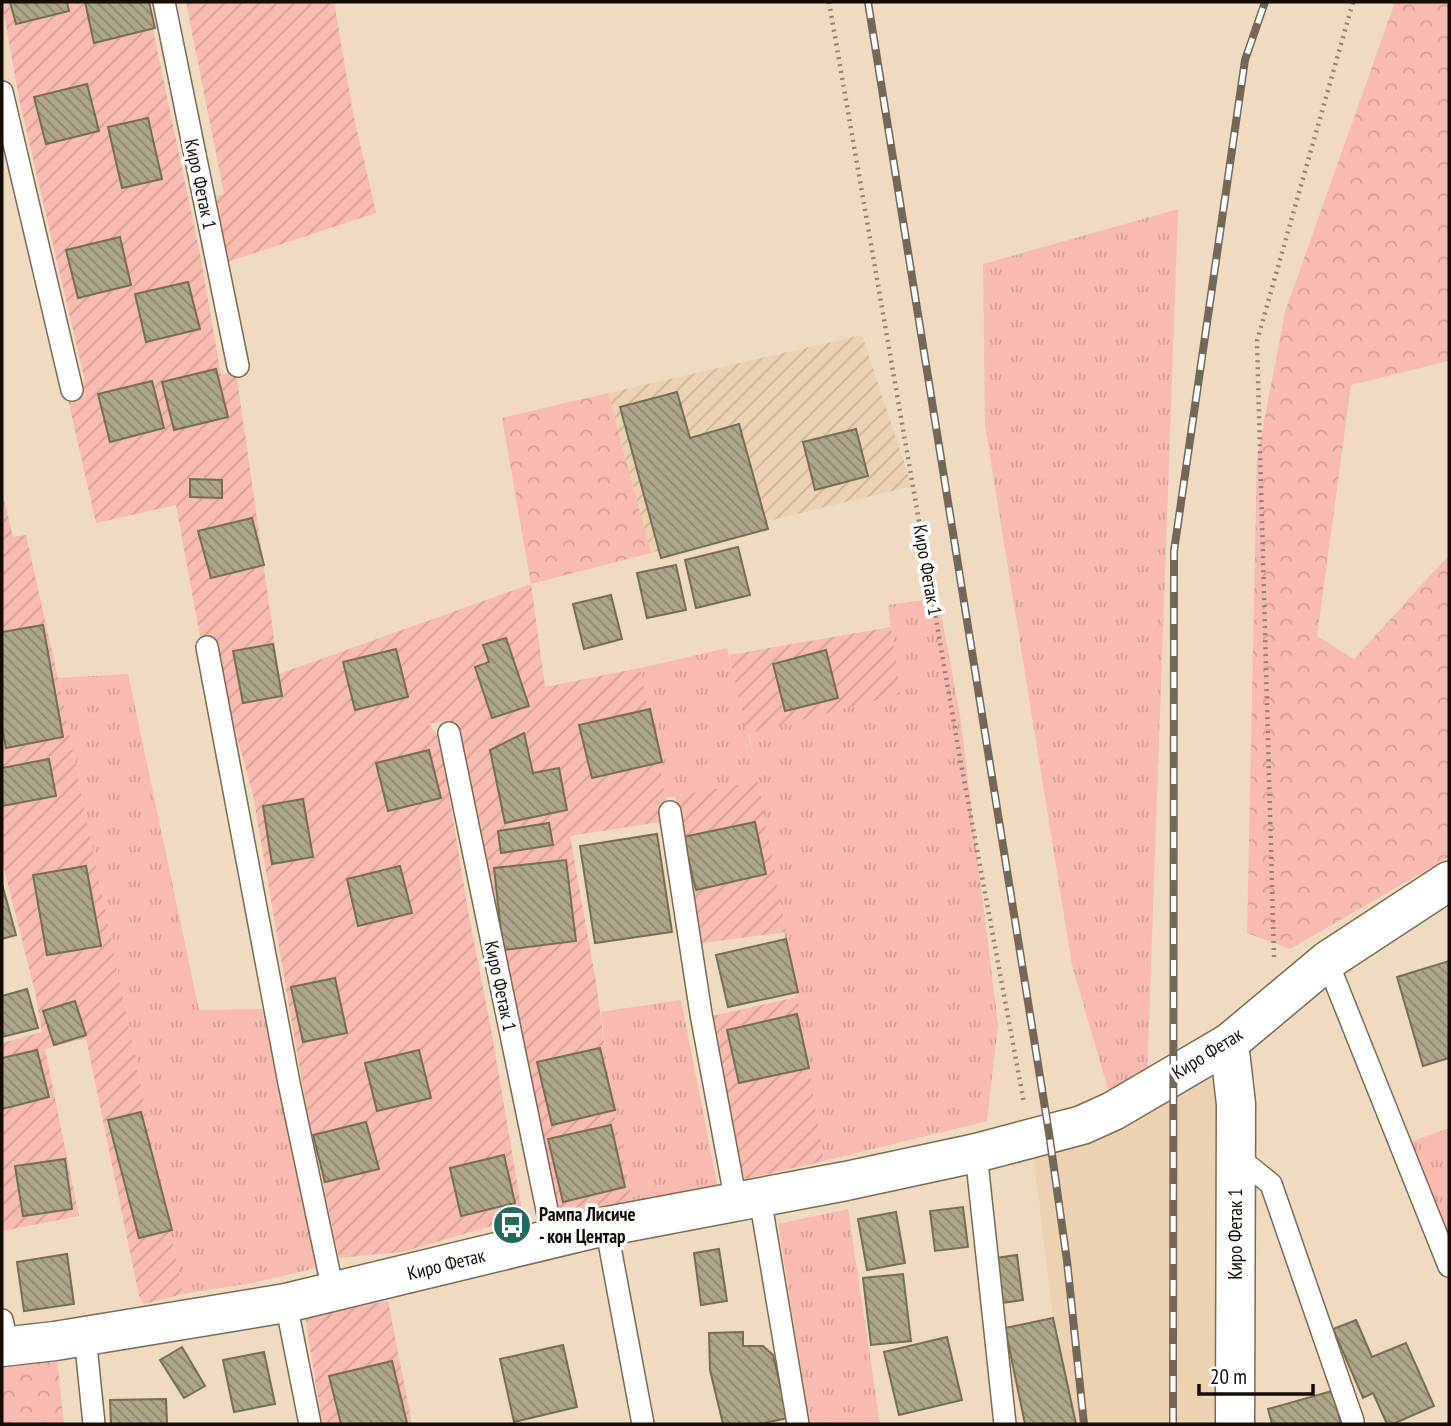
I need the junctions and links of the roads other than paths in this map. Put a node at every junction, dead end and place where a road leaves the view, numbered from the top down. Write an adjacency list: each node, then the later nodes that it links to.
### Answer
1 (164, 2): 3 (lane, Киро Фетак 1)
2 (2, 92): 4 (lane)
3 (238, 366)
4 (72, 390)
5 (207, 647): 19 (lane)
6 (449, 733): 17 (lane, Киро Фетак 1)
7 (670, 812): 15 (lane)
8 (1449, 881): 9 (main road, Киро Фетак)
9 (1327, 961): 10 (main road, Киро Фетак); 18 (lane)
10 (1229, 1044): 11 (main road, Киро Фетак); 12 (main road, Киро Фетак 1)
11 (1174, 1074): 12 (main road); 13 (main road, Киро Фетак)
12 (1236, 1104): 14 (main road, Киро Фетак 1)
13 (976, 1153): 15 (main road, Киро Фетак); 28 (lane)
14 (1235, 1155): 23 (lane); 29 (main road, Киро Фетак 1)
15 (748, 1200): 16 (main road, Киро Фетак); 27 (lane)
16 (606, 1226): 17 (main road, Киро Фетак); 26 (lane)
17 (553, 1238): 19 (main road, Киро Фетак)
18 (1449, 1266)
19 (333, 1292): 20 (main road, Киро Фетак)
20 (286, 1303): 21 (main road, Киро Фетак); 25 (lane)
21 (85, 1336): 22 (main road, Киро Фетак); 24 (lane)
22 (4, 1338)
23 (1353, 1422)
24 (94, 1424)
25 (310, 1424)
26 (643, 1424)
27 (798, 1424)
28 (1005, 1424)
29 (1235, 1424)

